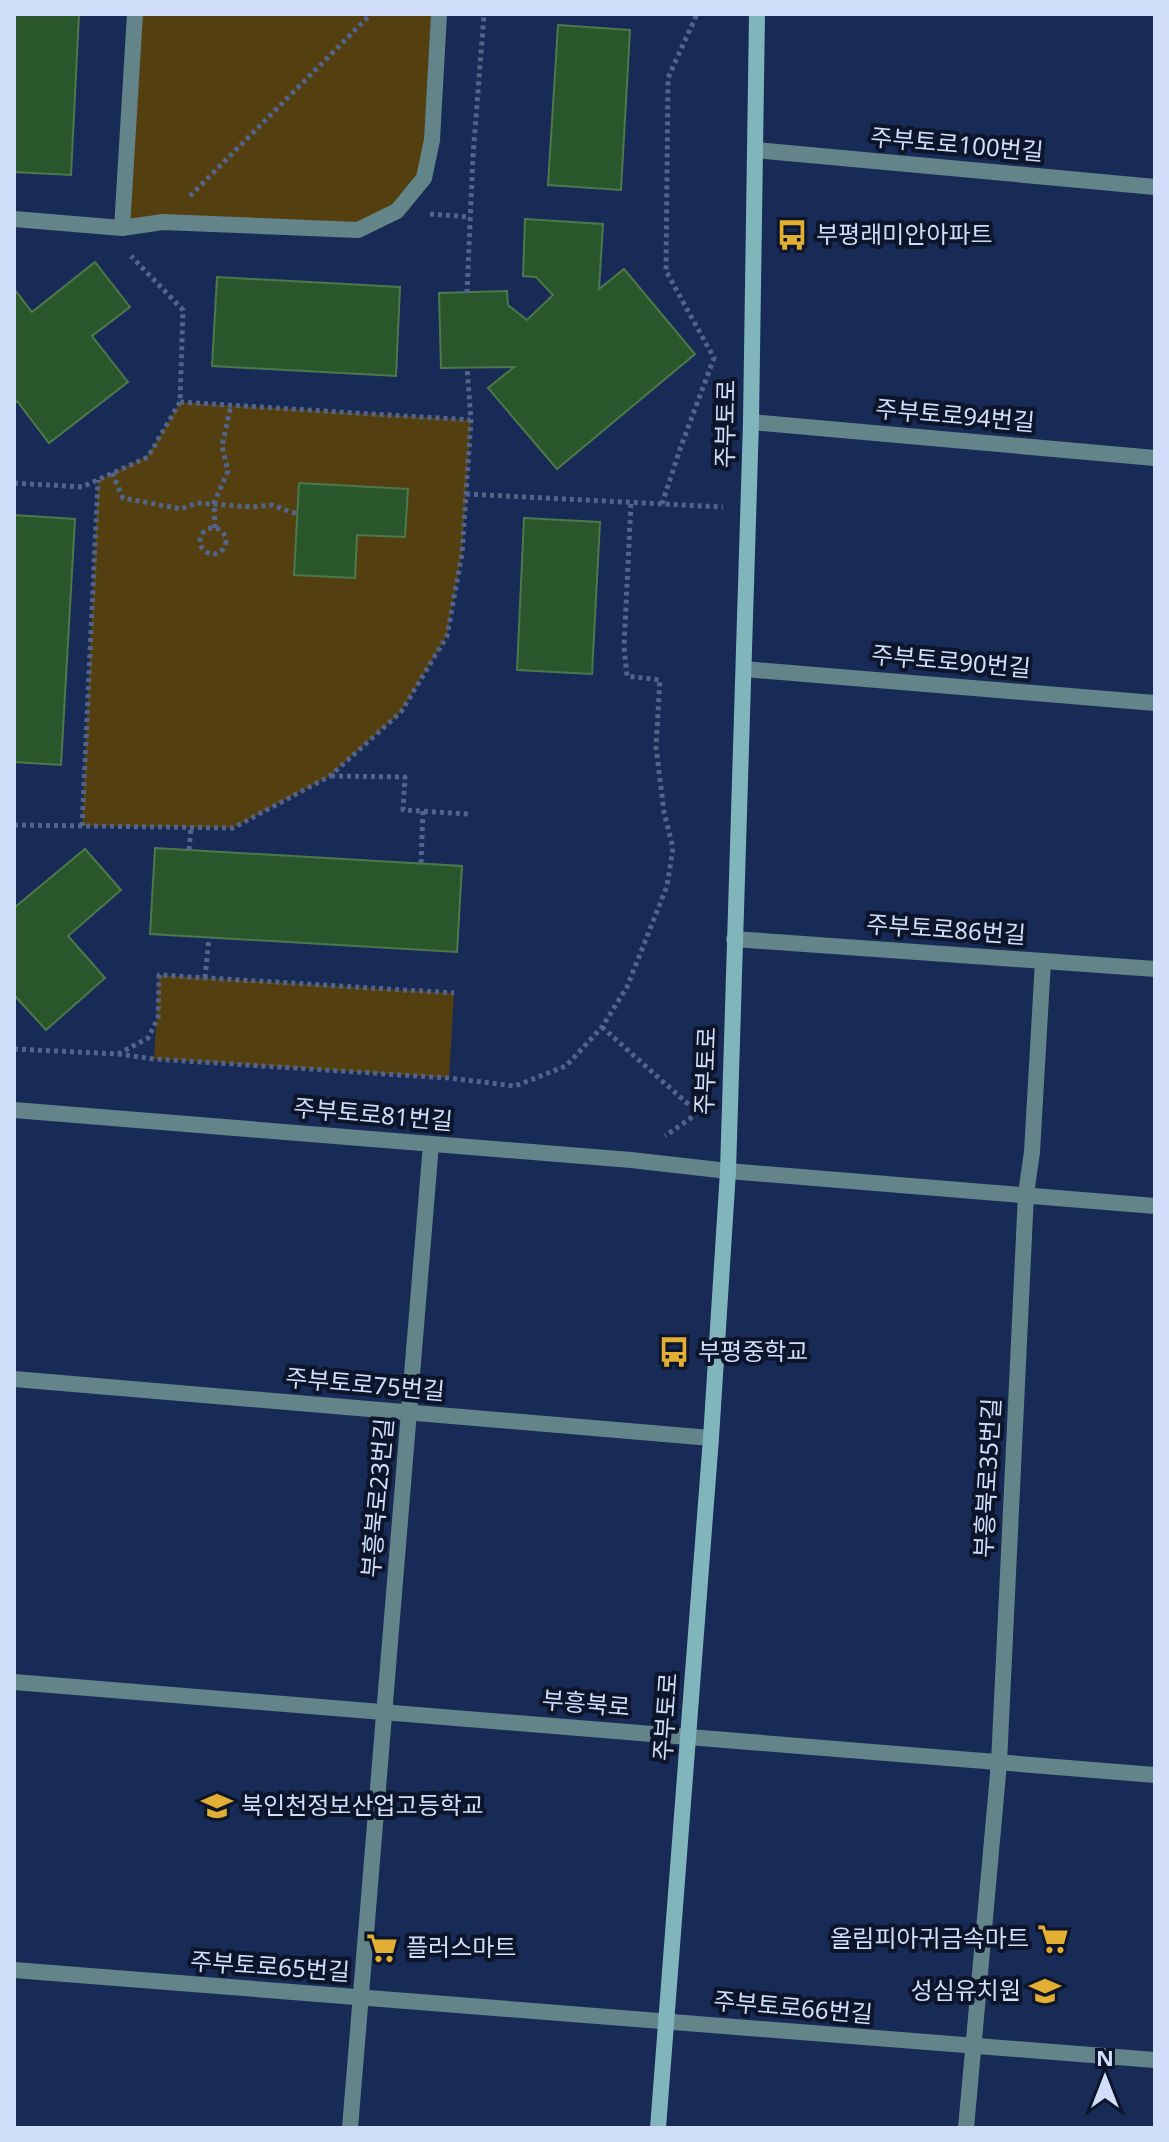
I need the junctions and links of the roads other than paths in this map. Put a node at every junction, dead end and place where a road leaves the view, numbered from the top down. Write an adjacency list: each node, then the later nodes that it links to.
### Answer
1 (135, 14): 7 (street)
2 (439, 14): 7 (street)
3 (757, 14): 4 (main road, 주부토로)
4 (755, 150): 5 (street, 주부토로100번길); 8 (main road, 주부토로)
5 (1155, 187)
6 (14, 219): 7 (street)
7 (122, 228)
8 (751, 422): 9 (street, 주부토로94번길); 10 (main road, 주부토로)
9 (1155, 458)
10 (744, 669): 11 (street, 주부토로90번길); 12 (main road, 주부토로)
11 (1155, 703)
12 (734, 939): 13 (street, 주부토로86번길); 17 (main road, 주부토로)
13 (1043, 961): 14 (street, 주부토로86번길); 18 (street, 부흥북로35번길)
14 (1155, 969)
15 (14, 1110): 16 (street, 주부토로81번길)
16 (431, 1144): 17 (street, 주부토로81번길); 21 (street, 부흥북로23번길)
17 (728, 1171): 18 (street, 주부토로81번길); 22 (main road, 주부토로)
18 (1026, 1194): 19 (street); 26 (street, 부흥북로35번길)
19 (1155, 1206)
20 (14, 1379): 21 (street, 주부토로75번길)
21 (409, 1413): 22 (street, 주부토로75번길); 24 (street, 부흥북로23번길)
22 (711, 1438): 25 (main road, 주부토로)
23 (14, 1682): 24 (street, 부흥북로)
24 (384, 1712): 25 (street, 부흥북로); 29 (street, 부흥북로23번길)
25 (689, 1737): 26 (street, 부흥북로); 30 (main road, 주부토로)
26 (999, 1763): 27 (street, 부흥북로); 31 (street, 부흥북로35번길)
27 (1155, 1775)
28 (14, 1970): 29 (street, 주부토로65번길)
29 (361, 1998): 30 (street, 주부토로65번길); 33 (street, 부흥북로23번길)
30 (666, 2021): 31 (street, 주부토로66번길); 34 (main road, 주부토로)
31 (972, 2046): 32 (street, 주부토로66번길); 35 (street, 부흥북로35번길)
32 (1155, 2060)
33 (350, 2128)
34 (658, 2128)
35 (966, 2128)

